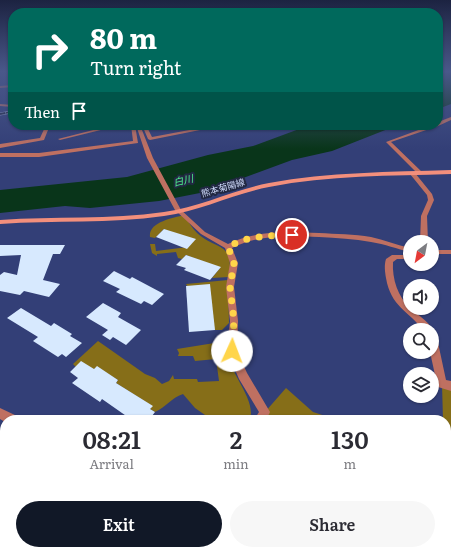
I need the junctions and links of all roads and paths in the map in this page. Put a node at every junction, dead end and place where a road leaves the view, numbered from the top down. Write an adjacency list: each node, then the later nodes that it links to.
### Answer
1 (46, 130): 9 (street)
2 (96, 130): 8 (street)
3 (134, 130): 10 (street)
4 (140, 130): 13 (street)
5 (146, 130): 6 (street)
6 (196, 130)
7 (423, 130): 12 (street)
8 (60, 138)
9 (0, 146)
10 (0, 155)
11 (451, 172): 12 (main road, 熊本菊陽線)
12 (417, 173): 13 (main road, 熊本菊陽線); 15 (street)
13 (178, 210): 14 (main road, 熊本菊陽線); 16 (street)
14 (0, 222)
15 (424, 235)
16 (228, 247): 17 (street); 24 (street)
17 (403, 248)
18 (439, 252): 19 (street)
19 (451, 252)
20 (403, 257): 21 (street)
21 (424, 323)
22 (437, 359): 23 (street)
23 (451, 386)
24 (263, 415)

